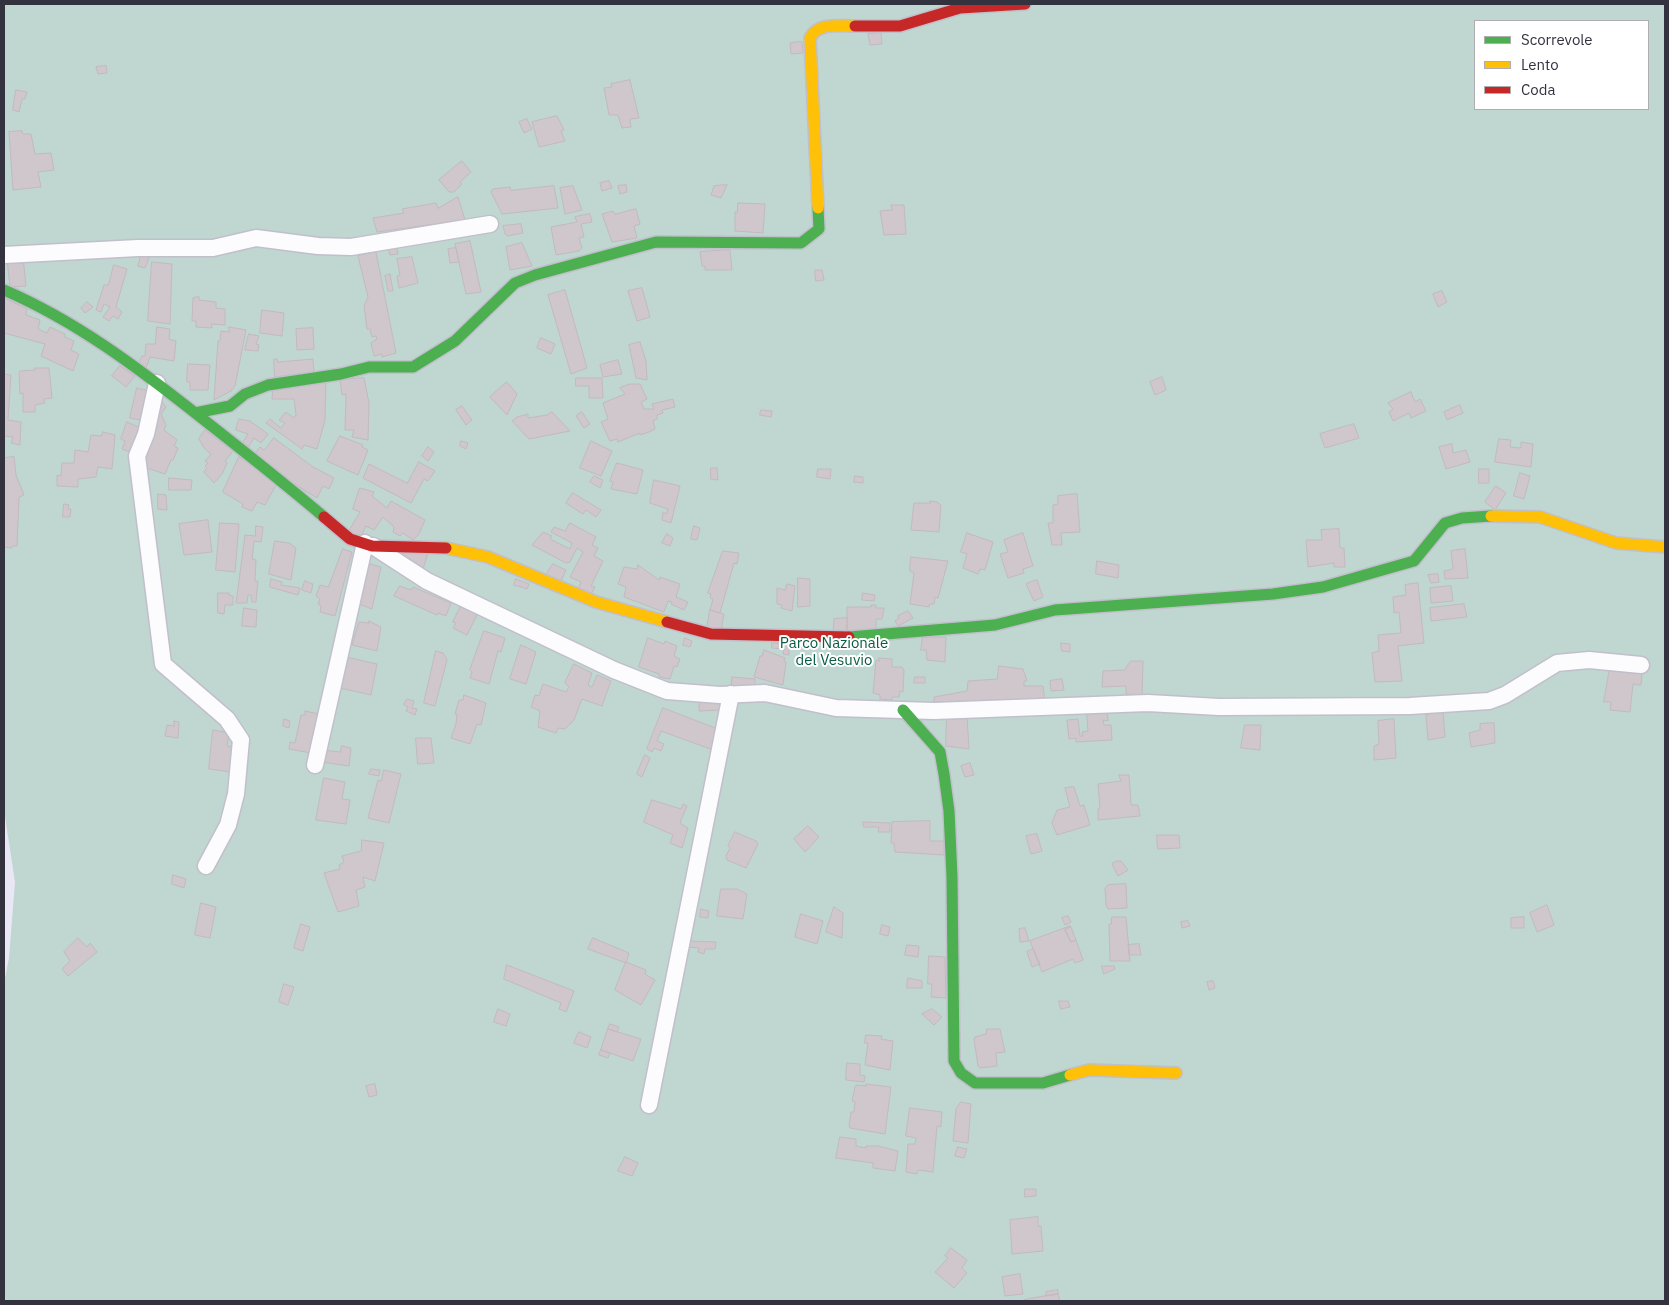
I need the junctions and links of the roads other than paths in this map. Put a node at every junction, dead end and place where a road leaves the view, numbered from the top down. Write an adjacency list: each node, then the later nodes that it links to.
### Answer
1 (1025, 4): 6 (street)
2 (490, 224): 3 (street)
3 (4, 255)
4 (4, 290): 5 (street)
5 (157, 383): 6 (street); 13 (street)
6 (195, 413): 7 (street)
7 (368, 545): 8 (street); 10 (street); 12 (street)
8 (1665, 547)
9 (1641, 665): 11 (street)
10 (731, 694): 11 (street); 15 (street)
11 (902, 710): 14 (street)
12 (315, 765)
13 (206, 866)
14 (1176, 1073)
15 (649, 1105)

